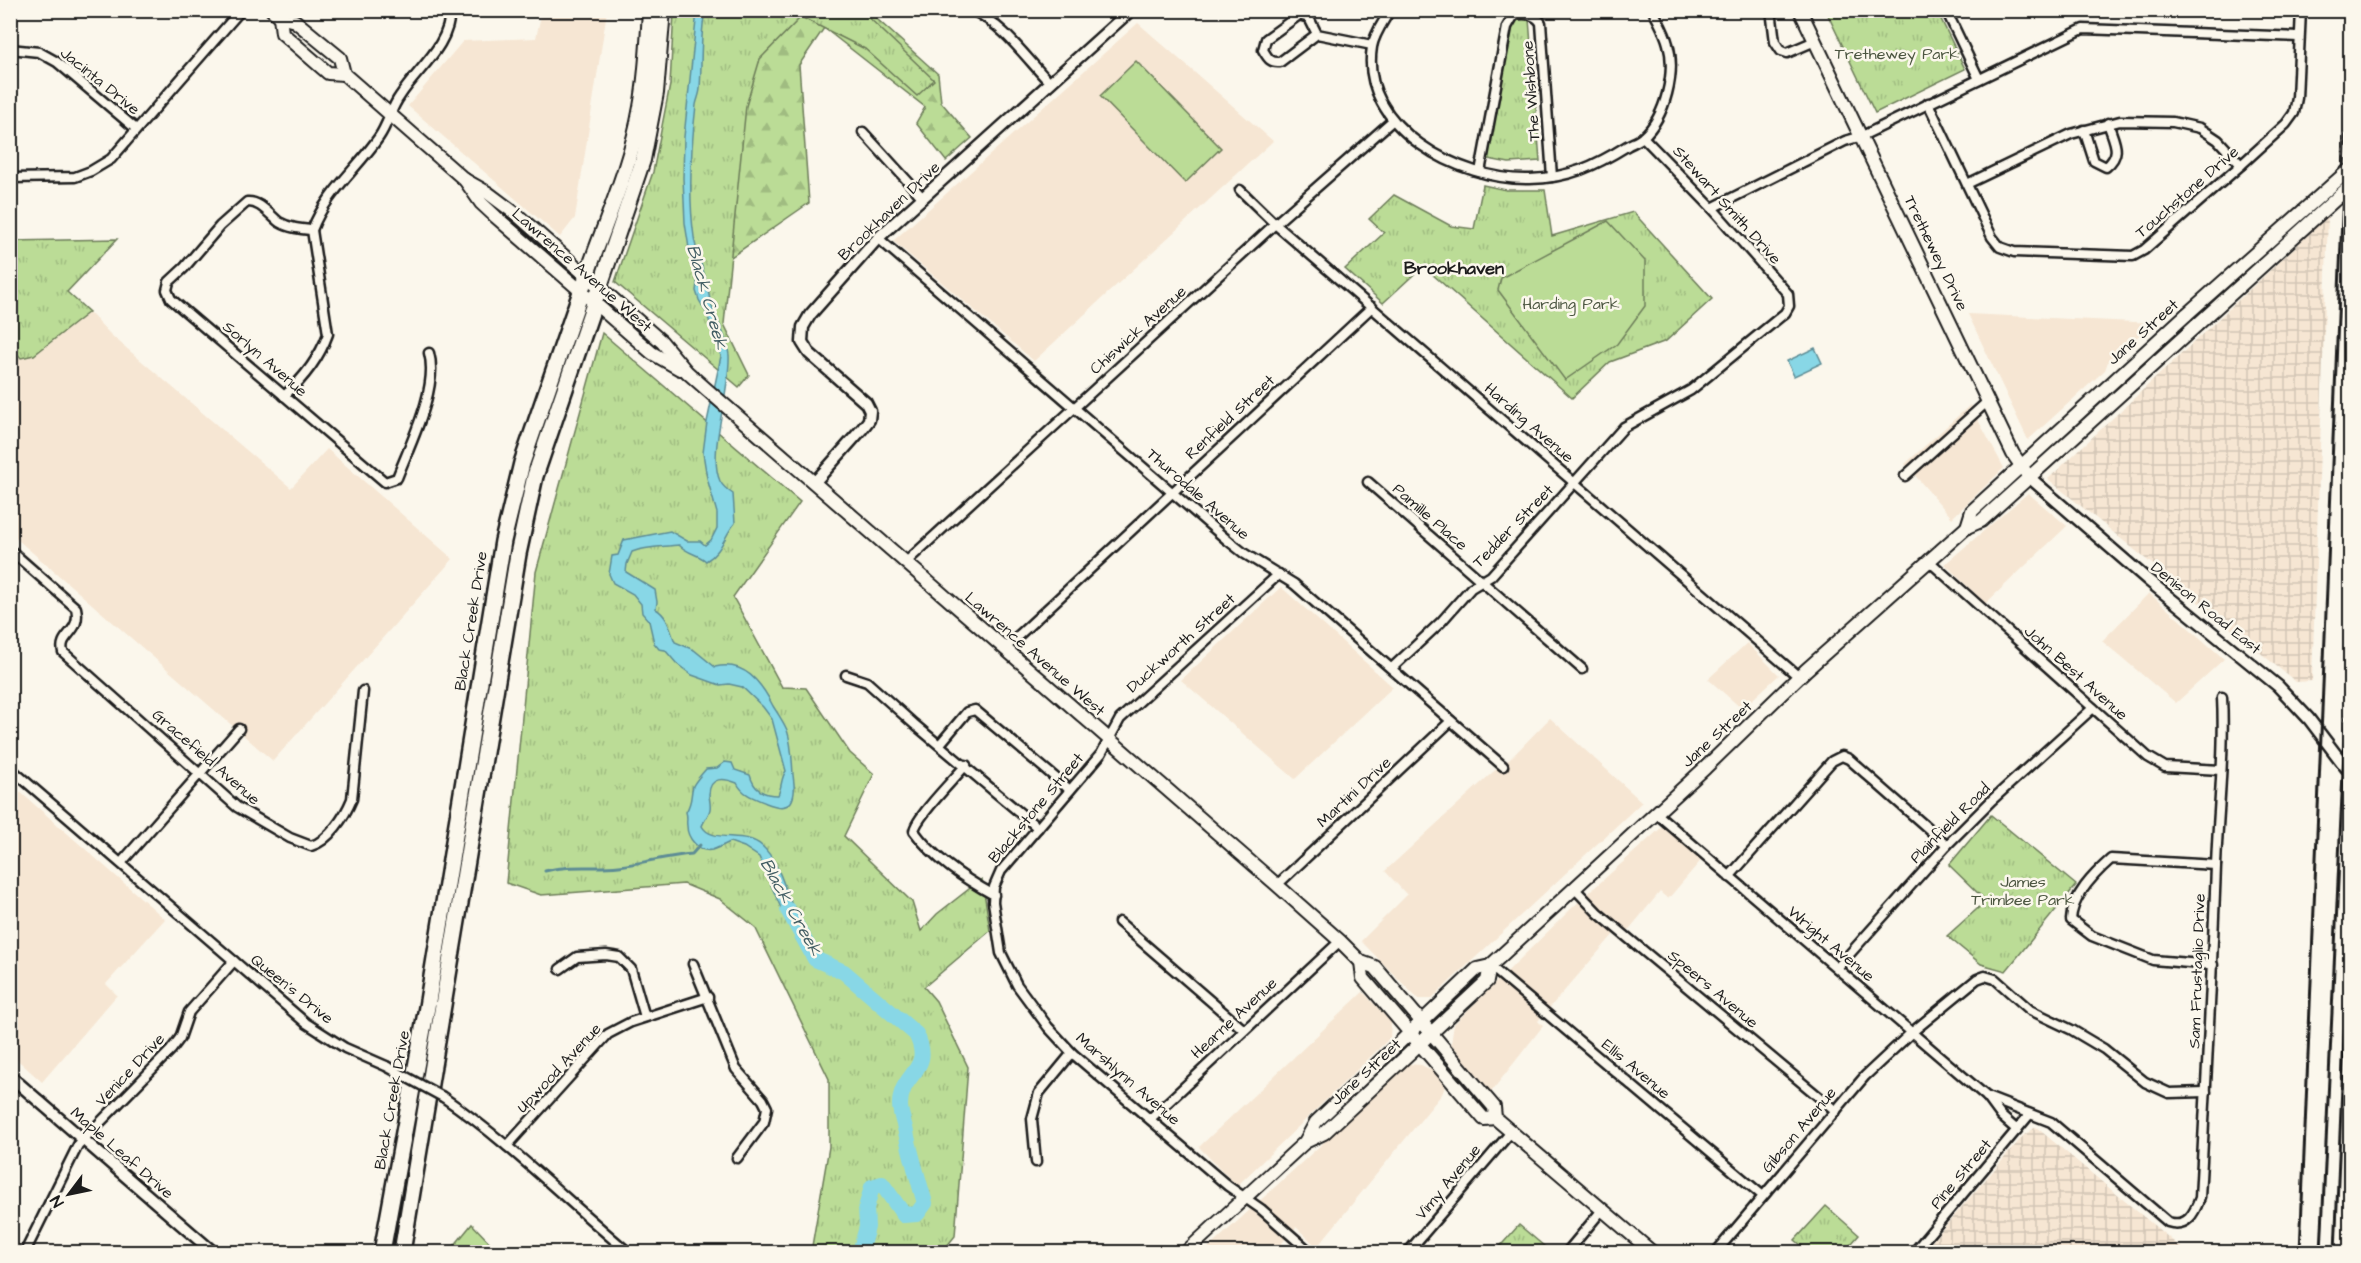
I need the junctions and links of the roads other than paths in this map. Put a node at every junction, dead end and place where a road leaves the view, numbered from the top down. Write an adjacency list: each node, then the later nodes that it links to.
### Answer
1 (241, 10): 29 (street)
2 (450, 10): 26 (street)
3 (650, 10): 48 (main road, Black Creek Drive)
4 (663, 10): 49 (main road)
5 (972, 10): 24 (street)
6 (1131, 10): 24 (street, Brookhaven Drive)
7 (1390, 10): 19 (street)
8 (1653, 10): 33 (street)
9 (1771, 10): 18 (street)
10 (1800, 10): 18 (main road, Trethewey Drive)
11 (1946, 10): 23 (street)
12 (2301, 10): 16 (street, Touchstone Drive)
13 (1525, 13): 36 (street, The Wishbone); 37 (street, The Wishbone)
14 (276, 14): 17 (main road, Lawrence Avenue West); 21 (main road, Lawrence Avenue West)
15 (1317, 34): 15 (street); 19 (street)
16 (2299, 37): 23 (street); 34 (street, Touchstone Drive)
17 (319, 40): 21 (street); 22 (main road, Lawrence Avenue West)
18 (1815, 41): 32 (main road, Trethewey Drive)
19 (1372, 45): 27 (street)
20 (10, 49): 29 (street, Jacinta Drive)
21 (308, 56): 22 (main road, Lawrence Avenue West)
22 (344, 74): 26 (main road, Lawrence Avenue West)
23 (1979, 79): 25 (street)
24 (1050, 83): 43 (street, Brookhaven Drive)
25 (1928, 103): 32 (street); 40 (street, Touchstone Drive)
26 (391, 114): 39 (main road, Lawrence Avenue West); 46 (street)
27 (1392, 121): 36 (street); 45 (street, Chiswick Avenue)
28 (2108, 123): 30 (street); 30 (street); 34 (street)
29 (136, 129): 38 (street)
30 (2084, 130): 40 (street)
31 (863, 132): 43 (street)
32 (1862, 136): 44 (street); 57 (main road, Trethewey Drive)
33 (1643, 137): 37 (street); 44 (street, Stewart Smith Drive)
34 (2241, 165): 40 (street, Touchstone Drive)
35 (2350, 169): 59 (main road, Jane Street, bridge)
36 (1480, 172): 37 (street)
37 (1552, 177)
38 (10, 178)
39 (465, 180): 48 (main road, Lawrence Avenue West); 50 (main road, Lawrence Avenue West)
40 (1967, 184)
41 (2350, 186): 61 (main road, Jane Street, bridge)
42 (1240, 190): 45 (street, Harding Avenue)
43 (922, 197): 47 (street, Brookhaven Drive)
44 (1712, 208): 51 (street, Stewart Smith Drive)
45 (1275, 225): 53 (street, Harding Avenue); 58 (street, Chiswick Avenue)
46 (312, 230): 56 (street); 56 (street, Sorlyn Avenue)
47 (878, 238): 58 (street, Thurodale Avenue); 63 (street, Brookhaven Drive)
48 (587, 276): 49 (main road, Lawrence Avenue West); 50 (main road, Black Creek Drive)
49 (600, 288): 52 (main road); 55 (main road, Lawrence Avenue West)
50 (581, 292): 52 (main road, Lawrence Avenue West); 139 (highway, Black Creek Drive)
51 (1788, 294): 64 (street, Tedder Street)
52 (594, 304): 55 (main road, Lawrence Avenue West); 140 (highway)
53 (1372, 307): 64 (street, Harding Avenue); 65 (street, Renfield Street)
54 (429, 354): 56 (street, Sorlyn Avenue)
55 (687, 372): 63 (main road, Lawrence Avenue West)
56 (284, 396)
57 (1988, 401): 59 (main road, Trethewey Drive); 60 (street)
58 (1075, 408): 65 (street, Thurodale Avenue); 69 (street, Chiswick Avenue)
59 (2019, 466): 61 (main road, Trethewey Drive); 66 (main road, Jane Street)
60 (1905, 476)
61 (2029, 477): 66 (main road, Jane Street); 88 (street, Denison Road East)
62 (1368, 482): 71 (street, Pamille Place)
63 (814, 483): 69 (main road, Lawrence Avenue West)
64 (1575, 483): 71 (street, Tedder Street); 76 (street, Harding Avenue)
65 (1172, 491): 70 (street, Thurodale Avenue); 72 (street, Renfield Street)
66 (1968, 527): 68 (main road, Jane Street)
67 (10, 549): 89 (street, Gracefield Avenue)
68 (1929, 561): 76 (main road, Jane Street); 79 (street, John Best Avenue)
69 (905, 563): 72 (main road, Lawrence Avenue West)
70 (1279, 574): 73 (street, Thurodale Avenue); 82 (street, Duckworth Street)
71 (1481, 581): 73 (street, Tedder Street); 74 (street, Pamille Place)
72 (1004, 649): 82 (main road, Lawrence Avenue West)
73 (1392, 668): 80 (street, Thurodale Avenue)
74 (1582, 669)
75 (846, 675): 83 (street)
76 (1799, 677): 91 (main road, Jane Street)
77 (363, 691): 89 (street, Gracefield Avenue)
78 (2222, 697): 87 (street, Sam Frustaglio Drive)
79 (2093, 708): 87 (street, John Best Avenue); 93 (street, Plainfield Road)
80 (1451, 721): 85 (street, Thurodale Avenue); 97 (street, Martini Drive)
81 (239, 729): 89 (street)
82 (1108, 739): 90 (street, Blackstone Street); 97 (main road, Lawrence Avenue West)
83 (940, 744): 84 (street); 90 (street)
84 (966, 765): 92 (street); 99 (street)
85 (1503, 766)
86 (10, 768): 94 (street, Queen's Drive)
87 (2220, 770): 95 (street, Sam Frustaglio Drive)
88 (2350, 773)
89 (201, 774): 94 (street)
90 (1070, 790): 92 (street, Blackstone Street)
91 (1656, 813): 96 (street, Wright Avenue); 98 (main road, Jane Street)
92 (1038, 828): 99 (street, Blackstone Street)
93 (1947, 845): 96 (street); 107 (street, Plainfield Road)
94 (121, 863): 102 (street, Queen's Drive)
95 (2216, 865): 105 (street, Sam Frustaglio Drive); 105 (street)
96 (1729, 877): 107 (street, Wright Avenue)
97 (1277, 885): 101 (main road, Lawrence Avenue West)
98 (1574, 888): 106 (main road, Jane Street); 122 (street, Speers Avenue)
99 (994, 895): 109 (street, Blackstone Street)
100 (1119, 922): 113 (street)
101 (1340, 941): 103 (main road, Lawrence Avenue West); 113 (street, Hearne Avenue)
102 (234, 961): 128 (street, Venice Drive); 130 (street, Queen's Drive, bridge)
103 (1361, 962): 112 (main road, Lawrence Avenue West); 114 (main road, Lawrence Avenue West)
104 (693, 964): 110 (street)
105 (2213, 965): 120 (street, Sam Frustaglio Drive)
106 (1490, 966): 112 (main road, Jane Street); 115 (main road, Jane Street); 133 (street, Ellis Avenue)
107 (1837, 968): 116 (street, Wright Avenue)
108 (560, 969): 111 (street)
109 (1007, 969): 118 (street, Marshlynn Avenue)
110 (708, 996): 111 (street, Upwood Avenue); 131 (street)
111 (645, 1017): 130 (street, Upwood Avenue)
112 (1422, 1020): 114 (main road, Jane Street); 115 (main road, Lawrence Avenue West)
113 (1244, 1030): 125 (street, Hearne Avenue)
114 (1409, 1032): 117 (main road, Lawrence Avenue West); 129 (main road, Jane Street)
115 (1432, 1033): 117 (main road, Jane Street); 124 (main road, Lawrence Avenue West)
116 (1911, 1033): 120 (street, Gibson Avenue); 121 (street, Wright Avenue); 122 (street, Gibson Avenue)
117 (1420, 1044): 124 (main road, Lawrence Avenue West); 129 (main road, Jane Street)
118 (1072, 1053): 125 (street, Marshlynn Avenue); 132 (street)
119 (10, 1076): 128 (street, Maple Leaf Drive)
120 (2206, 1092): 136 (street, Sam Frustaglio Drive)
121 (1987, 1097): 123 (street, Wright Avenue); 126 (street, Wright Avenue)
122 (1836, 1111): 133 (street, Gibson Avenue)
123 (2030, 1114): 126 (street, Pine Street); 136 (street, Wright Avenue)
124 (1495, 1118): 127 (main road, Lawrence Avenue West)
125 (1150, 1119): 134 (street, Marshlynn Avenue)
126 (2018, 1130): 148 (street, Pine Street)
127 (1510, 1132): 135 (main road, Lawrence Avenue West); 144 (street, Vimy Avenue)
128 (85, 1140): 137 (street, Venice Drive); 138 (street, Maple Leaf Drive)
129 (1305, 1142): 134 (main road, Jane Street)
130 (507, 1146): 141 (street, Queen's Drive)
131 (737, 1158)
132 (1036, 1162)
133 (1763, 1196): 147 (street, Gibson Avenue)
134 (1244, 1198): 142 (main road, Jane Street); 143 (street, Marshlynn Avenue)
135 (1602, 1210): 145 (street); 146 (main road, Lawrence Avenue West)
136 (2168, 1222)
137 (25, 1252)
138 (213, 1252)
139 (382, 1252)
140 (402, 1252)
141 (628, 1252)
142 (1186, 1252)
143 (1310, 1252)
144 (1408, 1252)
145 (1567, 1252)
146 (1652, 1252)
147 (1716, 1252)
148 (1914, 1252)

